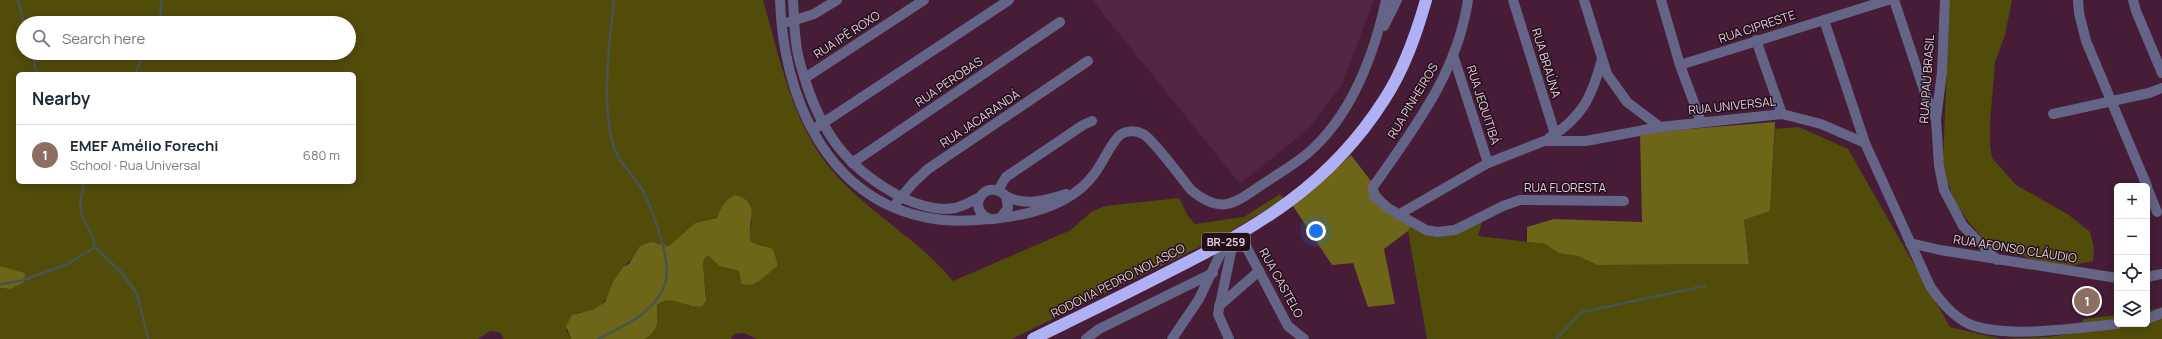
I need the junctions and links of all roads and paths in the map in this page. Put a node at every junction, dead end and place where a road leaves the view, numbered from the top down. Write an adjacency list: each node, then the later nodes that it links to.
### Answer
1 (780, 0): 21 (street)
2 (793, 0): 18 (street)
3 (837, 0): 18 (street)
4 (924, 0): 29 (street, RUA IPÊ ROXO)
5 (1009, 0): 37 (street)
6 (1386, 0): 22 (street)
7 (1397, 0): 22 (street)
8 (1426, 0): 58 (highway, RODOVIA PEDRO NOLASCO / BR-259)
9 (1468, 0): 24 (street, RUA PINHEIROS)
10 (1513, 0): 40 (street, RUA BRAÚNA)
11 (1584, 0): 25 (street)
12 (1661, 0): 27 (street)
13 (1888, 0): 19 (street, RUA CIPRESTE)
14 (1894, 0): 34 (street)
15 (1945, 0): 34 (street, RUA PAU BRASIL)
16 (2078, 0): 31 (street)
17 (2133, 0): 28 (street)
18 (795, 20): 21 (street); 29 (street)
19 (1824, 20): 23 (street, RUA CIPRESTE); 42 (street)
20 (1060, 22): 43 (street, RUA PEROBAS)
21 (781, 25): 39 (street)
22 (1378, 35): 47 (street)
23 (1756, 40): 27 (street, RUA CIPRESTE); 32 (street)
24 (1453, 55): 44 (street, RUA JEQUITIBÁ); 46 (street, RUA PINHEIROS)
25 (1602, 59): 38 (street); 40 (street)
26 (1088, 61): 50 (street, RUA JACARANDÁ)
27 (1680, 65): 36 (street)
28 (2162, 73)
29 (805, 78): 37 (street)
30 (2162, 88): 31 (street)
31 (2110, 100): 33 (street); 45 (street)
32 (1782, 114): 36 (street, RUA UNIVERSAL); 42 (street, RUA UNIVERSAL)
33 (2053, 114)
34 (1936, 119): 60 (street, RUA PAU BRASIL)
35 (1092, 121): 48 (street)
36 (1701, 122): 38 (street, RUA UNIVERSAL)
37 (822, 124): 39 (street); 43 (street)
38 (1660, 127): 41 (street, RUA UNIVERSAL)
39 (811, 130): 53 (street)
40 (1555, 134): 41 (street)
41 (1544, 141): 44 (street, RUA UNIVERSAL)
42 (1865, 144): 59 (street)
43 (852, 163): 50 (street)
44 (1488, 163): 55 (street, RUA UNIVERSAL)
45 (2146, 183)
46 (1373, 187): 55 (street, RUA FLORESTA)
47 (1078, 191): 48 (street); 56 (street)
48 (1002, 193): 51 (street); 56 (street)
49 (2150, 194): 54 (street)
50 (901, 197): 51 (street); 53 (street, RUA JACARANDÁ)
51 (980, 197): 57 (street)
52 (1624, 202): 55 (street, RUA FLORESTA)
53 (894, 207): 57 (street)
54 (2157, 212)
55 (1398, 215)
56 (1002, 217): 57 (street)
57 (990, 219)
58 (1233, 238): 61 (street, RUA CASTELO); 62 (street); 66 (street); 71 (highway, RODOVIA PEDRO NOLASCO / BR-259)
59 (1910, 243): 60 (street, RUA AFONSO CLÁUDIO); 69 (street)
60 (1997, 260): 65 (street, RUA AFONSO CLÁUDIO)
61 (1259, 271): 66 (street); 70 (street, RUA CASTELO)
62 (1213, 273): 72 (street); 73 (street)
63 (2162, 274): 64 (street)
64 (2150, 276)
65 (2114, 278)
66 (1219, 306): 74 (street)
67 (2162, 313): 68 (street)
68 (2150, 318)
69 (2114, 324)
70 (1288, 326): 75 (street); 76 (street, RUA CASTELO)
71 (1033, 339)
72 (1086, 339)
73 (1172, 339)
74 (1228, 339)
75 (1288, 339)
76 (1304, 339)

